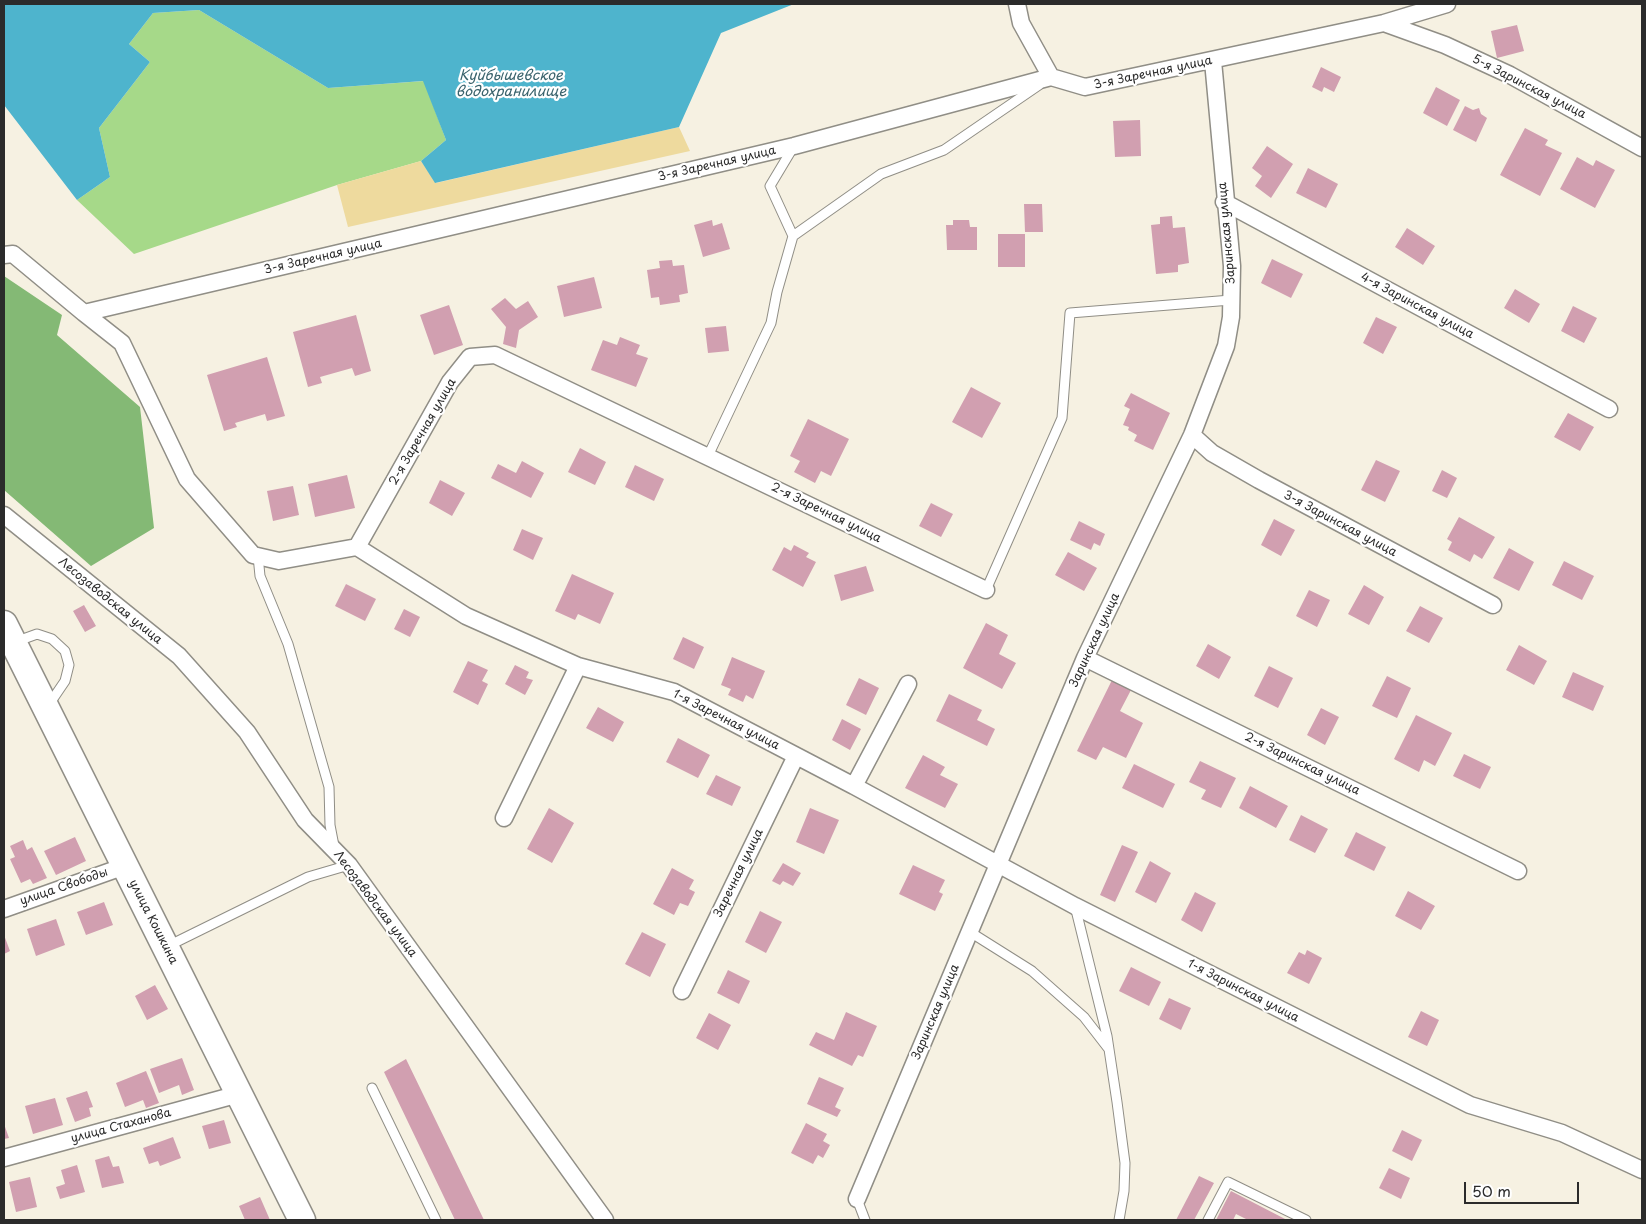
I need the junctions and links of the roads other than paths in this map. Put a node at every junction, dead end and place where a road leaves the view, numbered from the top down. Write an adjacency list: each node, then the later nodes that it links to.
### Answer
1 (1017, 4): 5 (street)
2 (1447, 4): 3 (street, 3-я Заречная улица)
3 (1384, 23): 4 (street, 3-я Заречная улица); 7 (street, 5-я Заринская улица)
4 (1213, 61): 5 (street, 3-я Заречная улица); 8 (street, Заринская улица)
5 (1051, 77): 6 (street, 3-я Заречная улица); 9 (lane)
6 (794, 146): 9 (lane); 12 (street, 3-я Заречная улица)
7 (1642, 148)
8 (1224, 202): 11 (street, Заринская улица); 13 (street, 4-я Заринская улица)
9 (793, 236): 15 (lane)
10 (4, 254): 12 (street)
11 (1231, 300): 14 (street, Заринская улица); 19 (lane)
12 (84, 313): 18 (street)
13 (1609, 409)
14 (1192, 435): 20 (street, 3-я Заринская улица); 22 (street, Заринская улица)
15 (708, 456): 17 (street, 2-я Заречная улица); 19 (street, 2-я Заречная улица)
16 (4, 515): 29 (street, Лесозаводская улица)
17 (357, 548): 18 (street); 23 (street, 1-я Заречная улица)
18 (258, 556): 29 (lane)
19 (986, 590)
20 (1493, 605)
21 (8, 633): 25 (main road, улица Кошкина); 25 (lane)
22 (1085, 658): 31 (street, Заринская улица); 33 (street, 2-я Заринская улица)
23 (578, 666): 26 (street, 1-я Заречная улица); 28 (street)
24 (908, 684): 27 (street)
25 (46, 708): 32 (main road, улица Кошкина)
26 (796, 756): 27 (street, 1-я Заречная улица); 38 (street, Заречная улица)
27 (854, 786): 31 (street, 1-я Заринская улица)
28 (504, 818)
29 (334, 849): 30 (street, Лесозаводская улица)
30 (349, 865): 37 (lane); 47 (street, Лесозаводская улица)
31 (998, 865): 34 (street, 1-я Заринская улица); 36 (street, Заринская улица)
32 (125, 866): 35 (street, улица Свободы); 37 (main road, улица Кошкина)
33 (1518, 871)
34 (1075, 906): 39 (lane); 43 (street, 1-я Заринская улица)
35 (4, 908)
36 (970, 932): 39 (lane); 44 (street, Заринская улица)
37 (166, 948): 41 (main road, улица Кошкина)
38 (682, 990)
39 (1109, 1051): 49 (lane)
40 (372, 1088): 46 (lane)
41 (239, 1094): 42 (street, улица Стаханова); 45 (main road, улица Кошкина)
42 (4, 1158)
43 (1642, 1170)
44 (857, 1199): 48 (lane)
45 (302, 1220)
46 (436, 1220)
47 (605, 1220)
48 (865, 1220)
49 (1119, 1220)
50 (1208, 1220): 51 (lane)
51 (1306, 1220)

